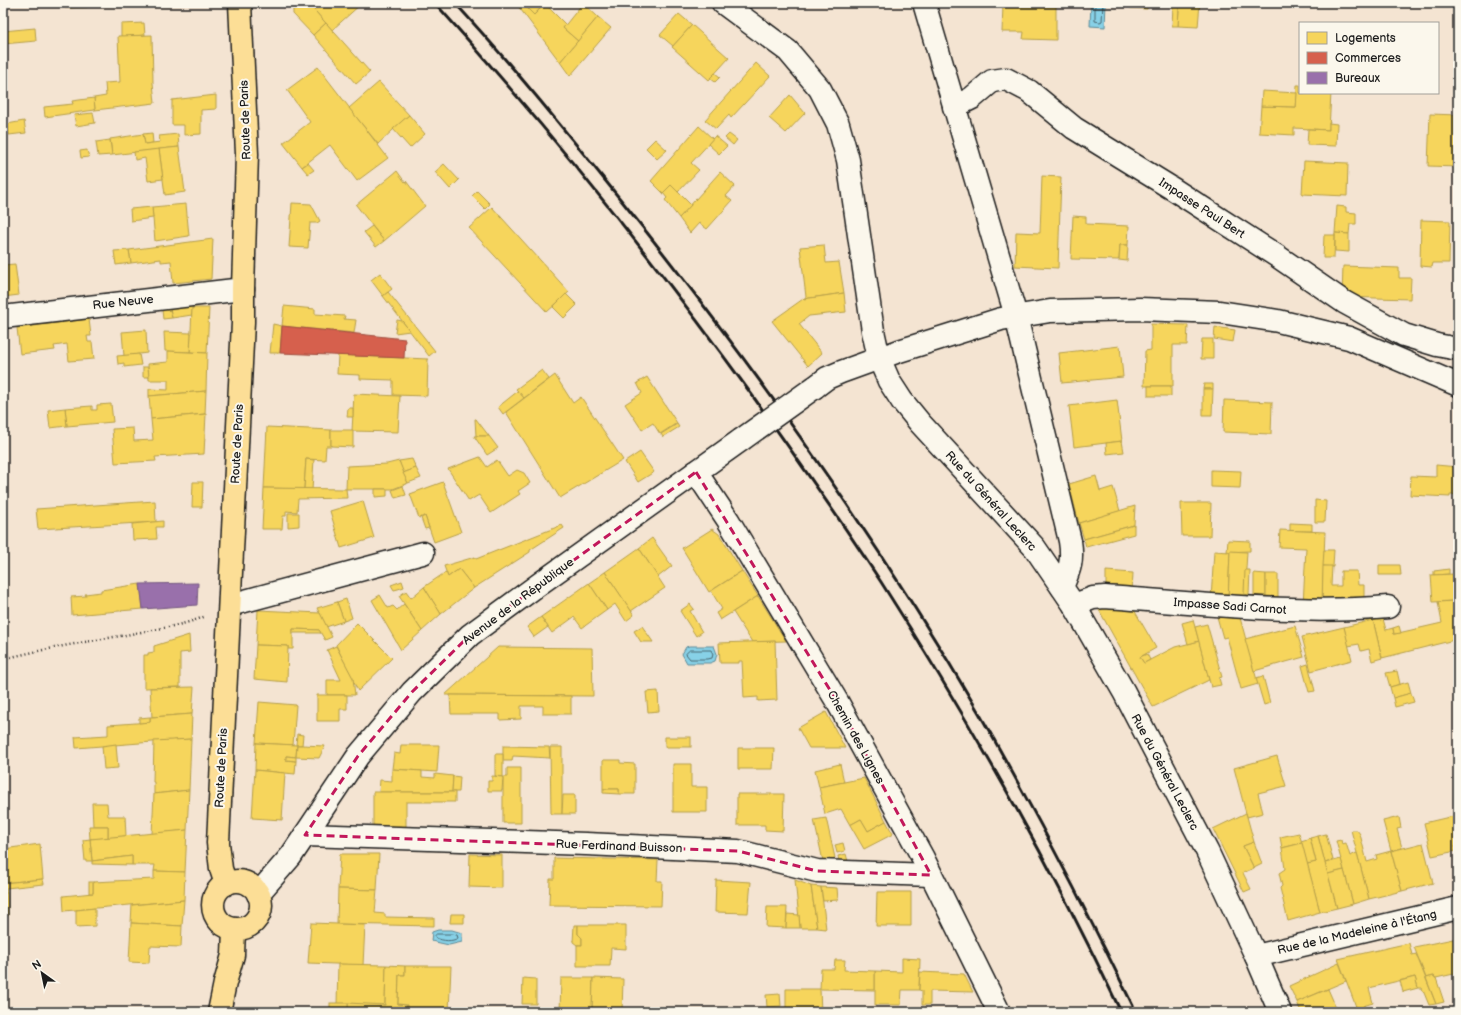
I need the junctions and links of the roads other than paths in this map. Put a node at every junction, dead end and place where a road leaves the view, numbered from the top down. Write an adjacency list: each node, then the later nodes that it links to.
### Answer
1 (240, 3): 5 (main road, Route de Paris)
2 (723, 3): 9 (street, Rue du Général Leclerc)
3 (924, 3): 4 (street)
4 (954, 107): 7 (street); 8 (street, Impasse Paul Bert)
5 (243, 289): 6 (street, Rue Neuve); 14 (main road, Route de Paris)
6 (3, 317)
7 (1008, 318): 9 (street, Avenue de la République); 10 (street, Avenue de la République); 13 (street)
8 (1458, 348)
9 (879, 358): 11 (street, Avenue de la République, bridge); 13 (street, Rue du Général Leclerc)
10 (1458, 385)
11 (696, 472): 17 (street, Avenue de la République); 18 (street, Chemin des Lignes)
12 (423, 553): 14 (street)
13 (1062, 587): 15 (street, Rue du Général Leclerc)
14 (230, 605): 19 (main road, Route de Paris)
15 (1074, 605): 16 (street, Impasse Sadi Carnot); 23 (street, Rue du Général Leclerc)
16 (1388, 607)
17 (305, 834): 18 (street, Rue Ferdinand Buisson); 20 (street, Avenue de la République)
18 (931, 874): 25 (street, Chemin des Lignes)
19 (226, 884): 20 (main road); 22 (main road)
20 (258, 894): 22 (main road)
21 (1458, 908): 23 (street, Rue de la Madeleine à l'Étang)
22 (234, 929): 24 (main road)
23 (1256, 956): 26 (street, Rue du Général Leclerc)
24 (219, 1012)
25 (999, 1012)
26 (1280, 1012)

